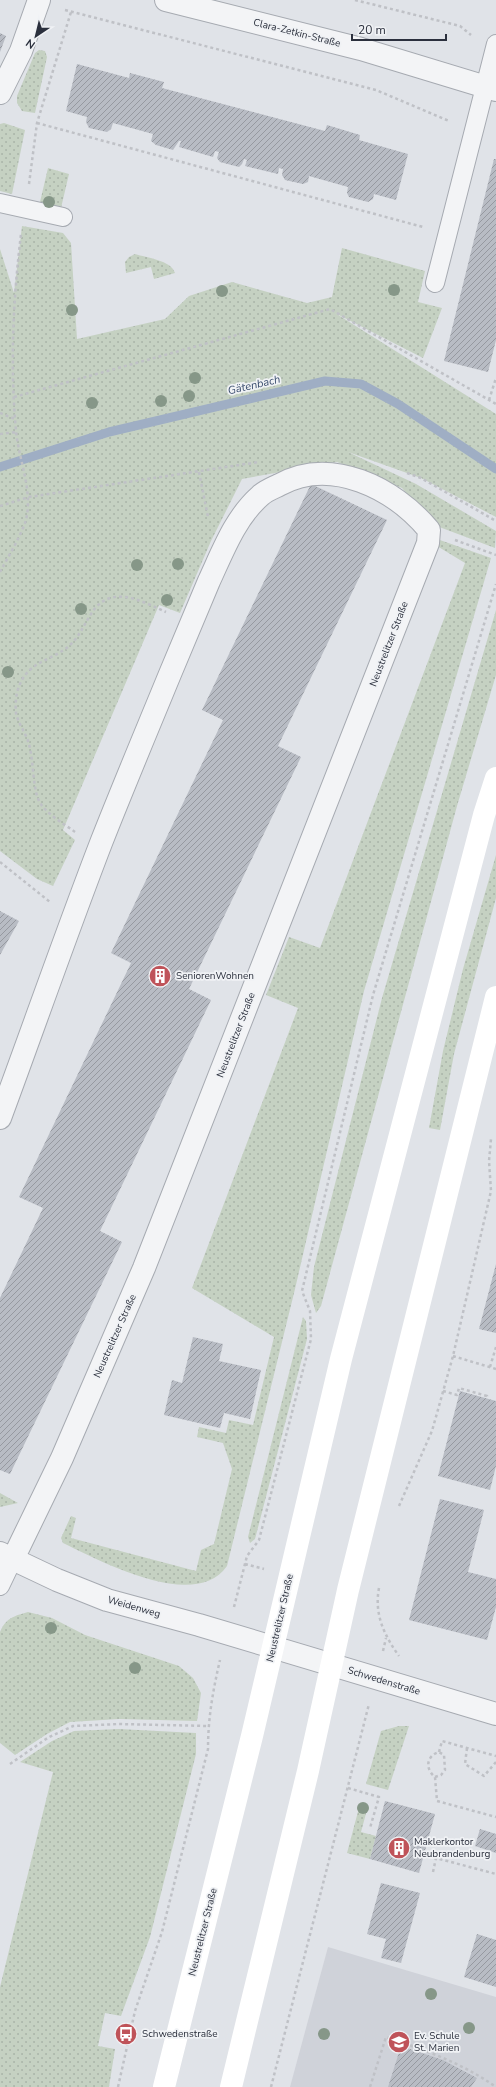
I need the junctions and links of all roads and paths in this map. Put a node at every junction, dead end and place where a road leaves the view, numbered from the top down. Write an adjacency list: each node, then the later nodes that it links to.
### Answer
1 (39, 0): 8 (street)
2 (166, 0): 7 (street, Clara-Zetkin-Straße)
3 (355, 0): 6 (path)
4 (64, 9): 5 (path)
5 (71, 12): 9 (path); 10 (path)
6 (494, 51): 7 (lane)
7 (491, 88): 10 (lane)
8 (0, 93)
9 (37, 123): 12 (path); 14 (path)
10 (474, 132): 15 (lane)
11 (0, 203): 12 (lane)
12 (25, 209): 13 (lane); 17 (path)
13 (63, 217)
14 (400, 221)
15 (435, 283)
16 (496, 378): 18 (path)
17 (14, 397): 18 (path); 21 (path)
18 (489, 400): 19 (path)
19 (496, 404)
20 (0, 413): 21 (path)
21 (15, 419): 22 (path)
22 (16, 432): 23 (path); 24 (path)
23 (0, 434)
24 (29, 497): 25 (path); 27 (path); 29 (path)
25 (0, 506)
26 (429, 530): 27 (street); 28 (path); 46 (street, Neustrelitzer Straße)
27 (228, 540): 31 (street)
28 (496, 555)
29 (0, 572)
30 (496, 584): 48 (path)
31 (191, 622): 33 (street); 33 (path)
32 (496, 778): 51 (main road, Neustrelitzer Straße)
33 (101, 844): 35 (street)
34 (0, 862): 35 (path)
35 (75, 914): 37 (street)
36 (496, 996): 52 (main road)
37 (0, 1118)
38 (491, 1136): 40 (path)
39 (496, 1347): 41 (path)
40 (453, 1356): 41 (path); 43 (path)
41 (490, 1367): 42 (path)
42 (496, 1369)
43 (443, 1391): 44 (path); 45 (path)
44 (486, 1398)
45 (399, 1507)
46 (6, 1556): 49 (lane); 51 (street, Weidenweg)
47 (380, 1582): 50 (path)
48 (240, 1585)
49 (0, 1586)
50 (386, 1637)
51 (272, 1648): 52 (street, Schwedenstraße); 69 (main road, Neustrelitzer Straße)
52 (331, 1665): 54 (street, Schwedenstraße); 70 (main road)
53 (212, 1692): 55 (path)
54 (496, 1714)
55 (208, 1726): 61 (path); 68 (path)
56 (363, 1730): 63 (path)
57 (467, 1748): 58 (path); 59 (path); 60 (path)
58 (439, 1752): 62 (path); 62 (path)
59 (496, 1756)
60 (496, 1762)
61 (10, 1764)
62 (435, 1777): 64 (path)
63 (348, 1788): 65 (path); 71 (path)
64 (496, 1817)
65 (370, 1828)
66 (433, 1872): 67 (path)
67 (496, 1874)
68 (118, 2087)
69 (164, 2087)
70 (231, 2087)
71 (271, 2087)
72 (370, 2087): 73 (path)
73 (496, 2087)

